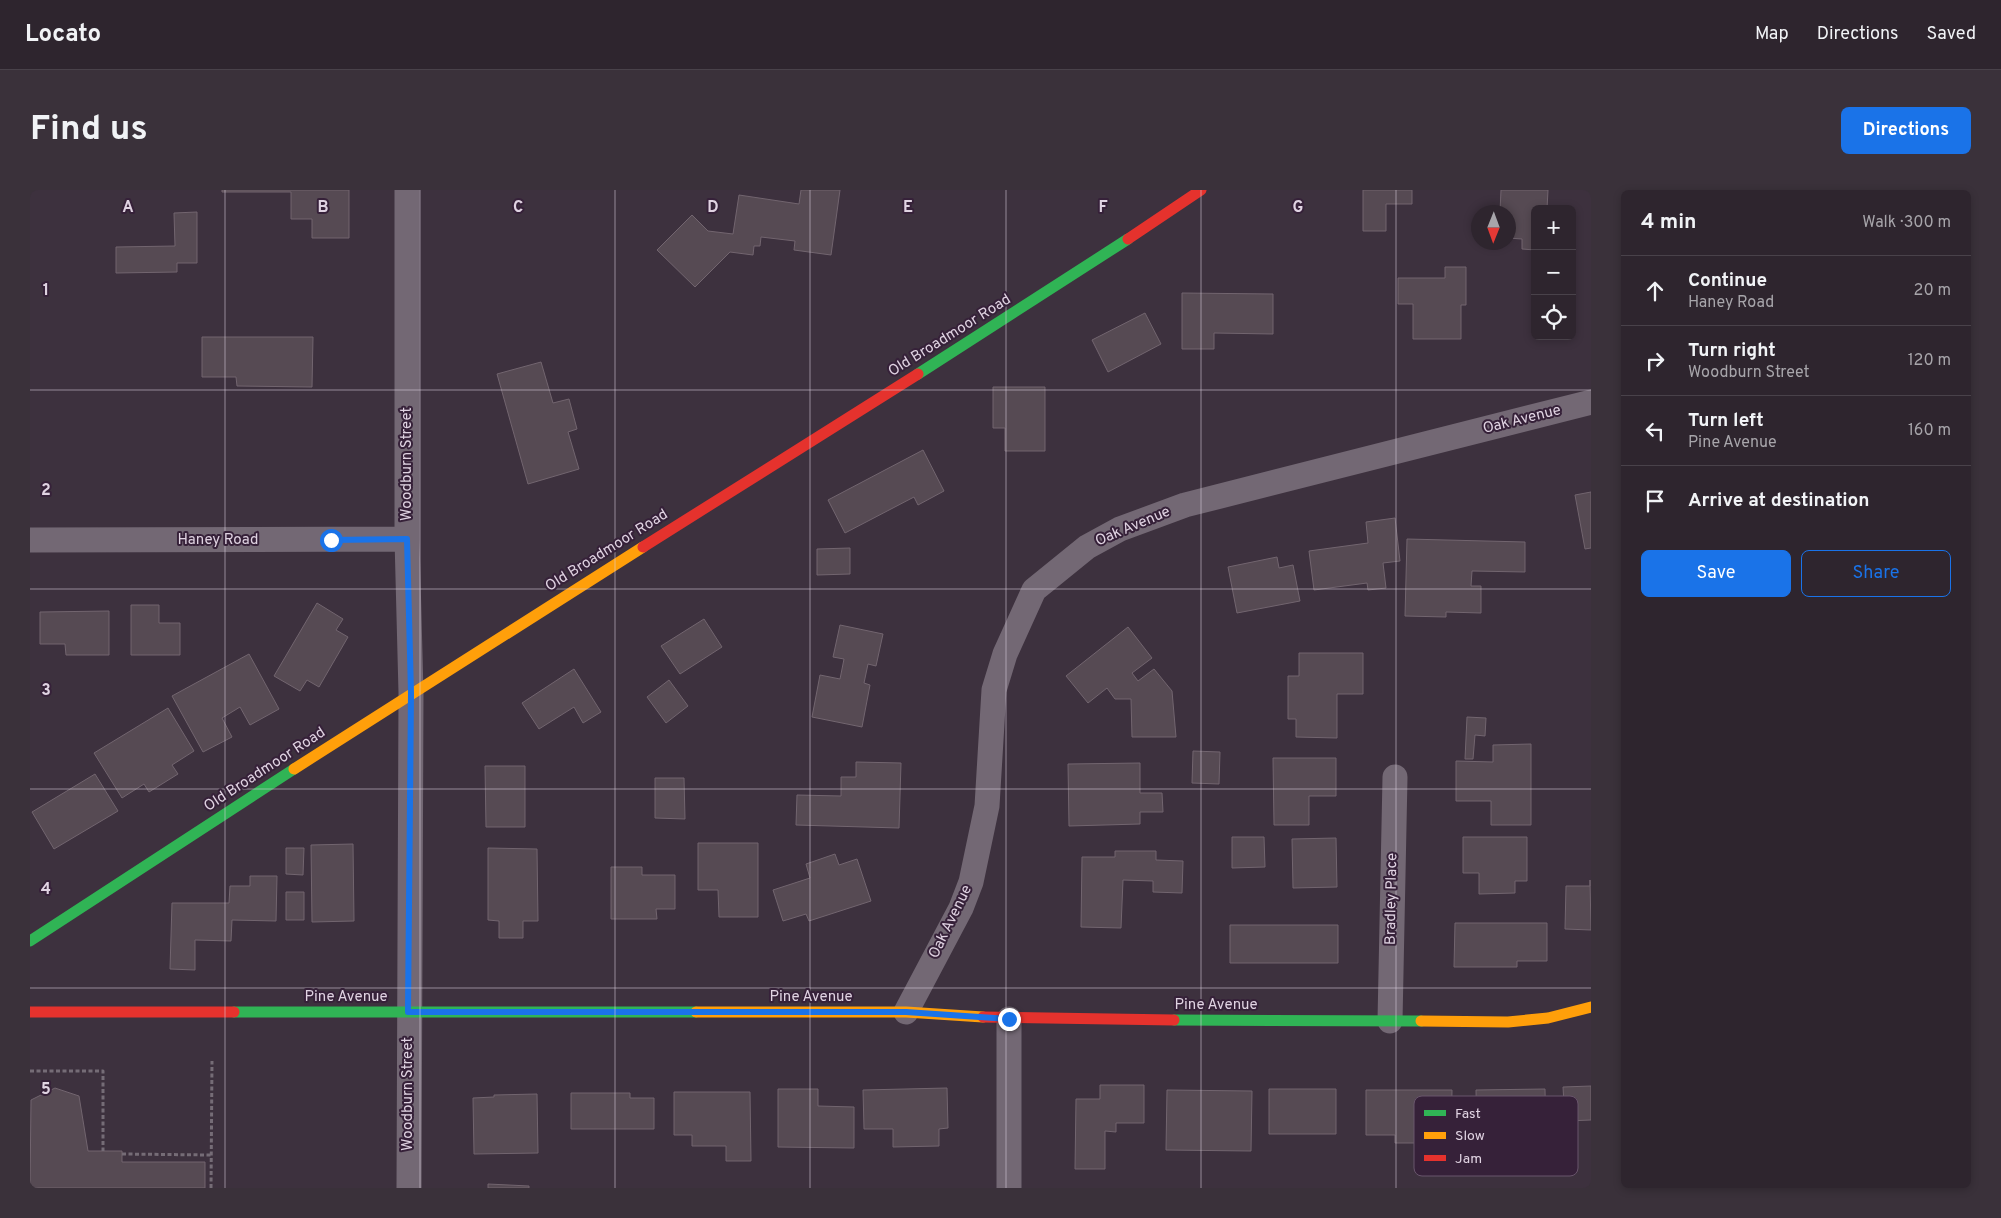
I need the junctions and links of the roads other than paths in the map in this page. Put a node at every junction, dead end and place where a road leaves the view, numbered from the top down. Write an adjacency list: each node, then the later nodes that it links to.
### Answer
1 (407, 190): 4 (street, Woodburn Street)
2 (1202, 190): 6 (street, Old Broadmoor Road)
3 (1591, 402): 12 (street, Oak Avenue)
4 (407, 539): 5 (street, Haney Road); 6 (street, Woodburn Street)
5 (30, 540)
6 (411, 693): 8 (street, Old Broadmoor Road); 11 (street, Woodburn Street)
7 (1394, 777): 14 (street, Bradley Place)
8 (30, 941)
9 (1591, 1007): 14 (street, Pine Avenue)
10 (30, 1012): 11 (street, Pine Avenue)
11 (408, 1012): 12 (street, Pine Avenue); 15 (street, Woodburn Street)
12 (906, 1012): 13 (street, Pine Avenue)
13 (1009, 1019): 14 (street, Pine Avenue); 16 (street)
14 (1390, 1021)
15 (408, 1188)
16 (1009, 1188)

